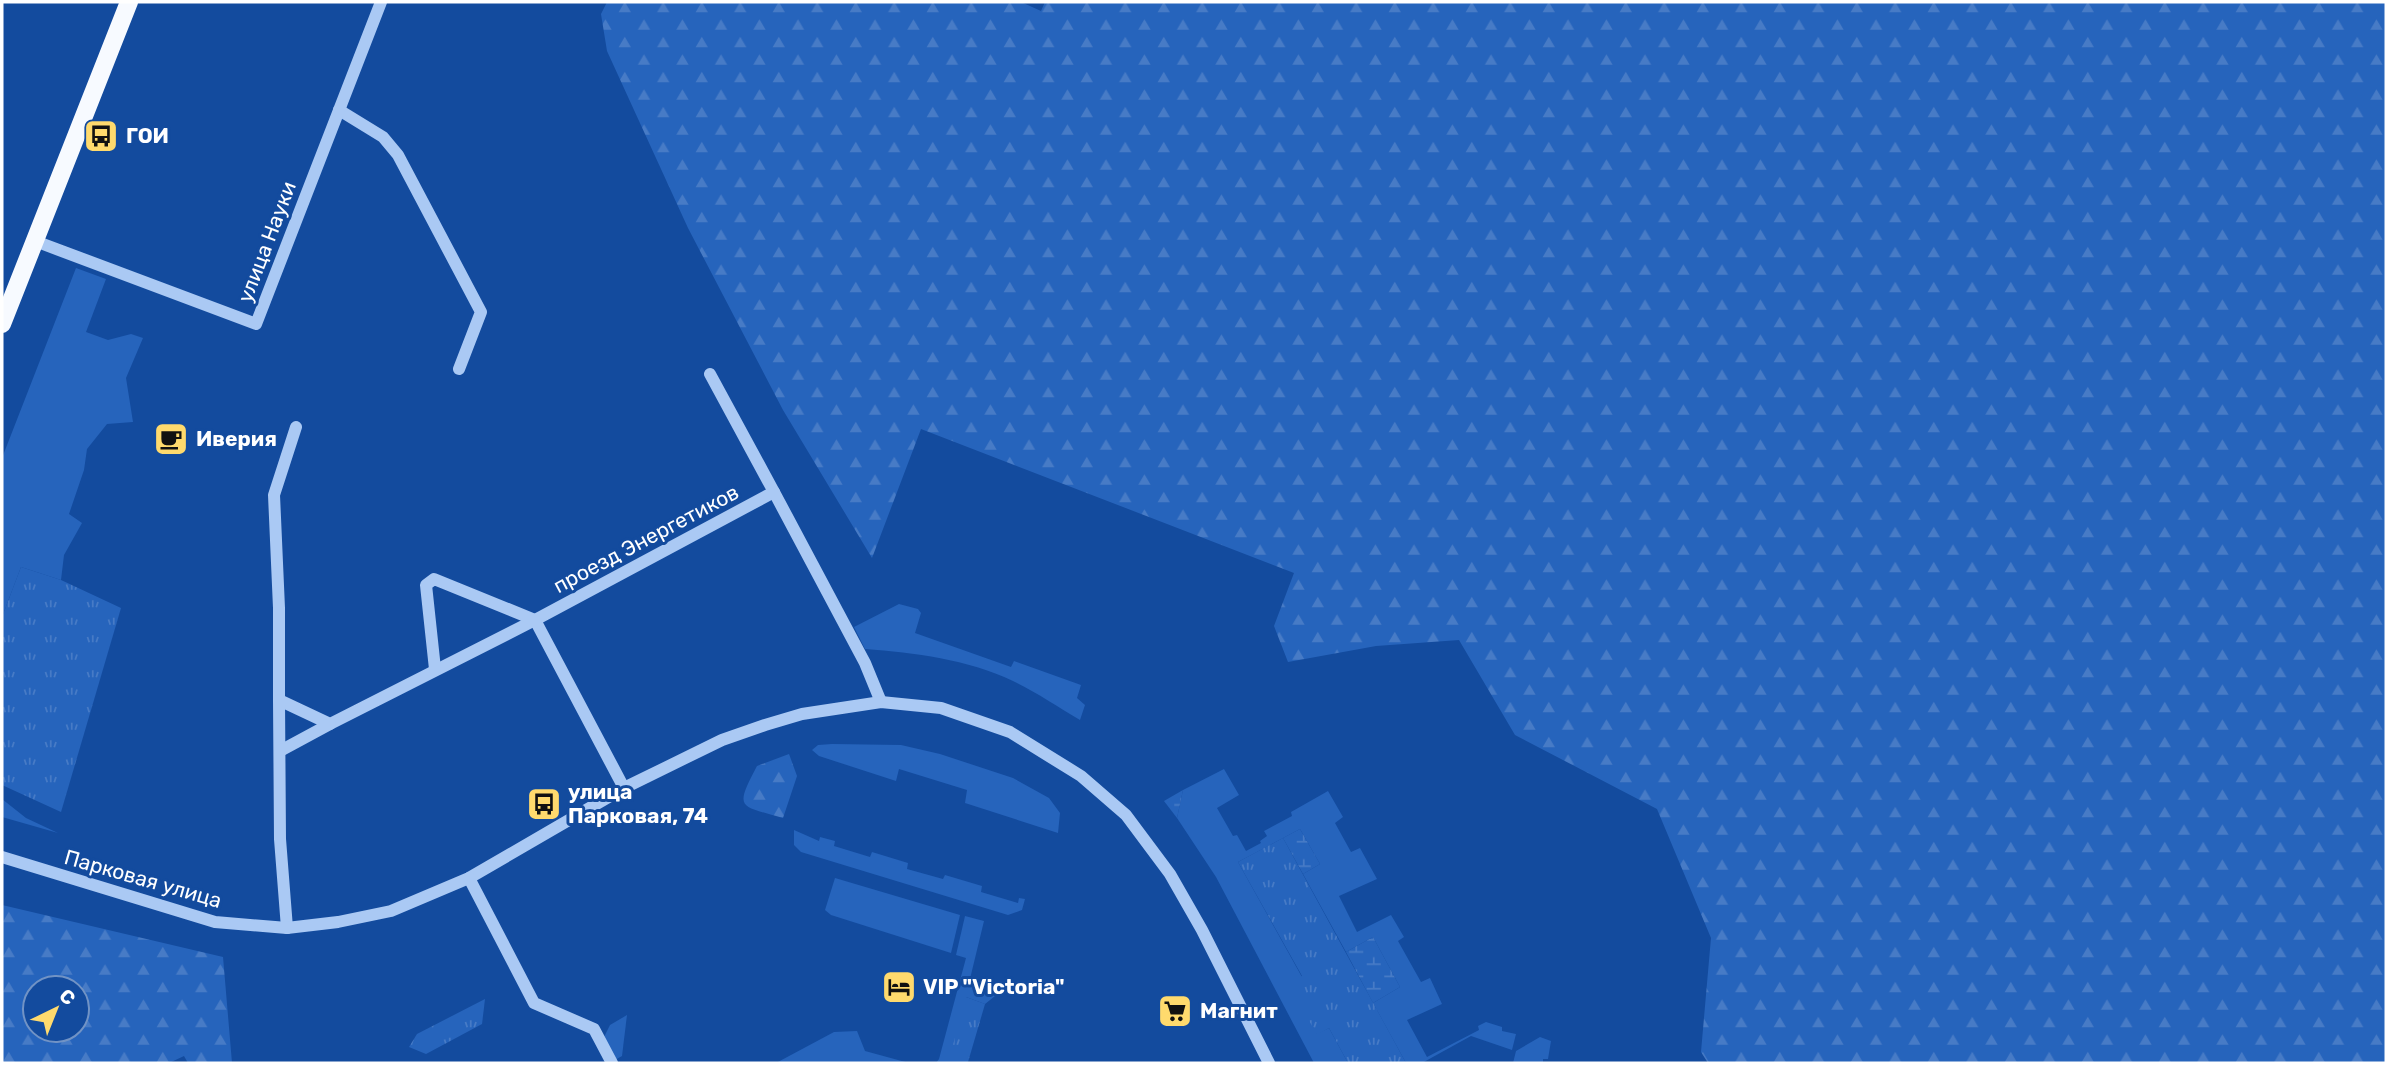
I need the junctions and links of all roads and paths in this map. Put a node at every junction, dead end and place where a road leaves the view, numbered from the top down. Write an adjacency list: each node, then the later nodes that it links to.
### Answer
1 (129, 2): 4 (main road)
2 (381, 2): 3 (street, улица Науки)
3 (339, 110): 4 (street, улица Науки); 6 (street)
4 (35, 241): 5 (main road)
5 (2, 324)
6 (459, 369)
7 (710, 374): 9 (street)
8 (296, 427): 12 (street)
9 (774, 492): 10 (street, проезд Энергетиков); 13 (street)
10 (535, 620): 11 (street, проезд Энергетиков); 11 (street); 16 (street)
11 (435, 669): 14 (street, проезд Энергетиков)
12 (279, 700): 14 (street); 15 (street)
13 (881, 702): 16 (street, Парковая улица); 21 (street, Парковая улица)
14 (330, 724): 15 (street, проезд Энергетиков)
15 (280, 751): 19 (street)
16 (624, 788): 18 (street, Парковая улица)
17 (2, 857): 19 (street, Парковая улица)
18 (469, 878): 19 (street, Парковая улица); 20 (street)
19 (287, 928)
20 (612, 1063)
21 (1269, 1063)

